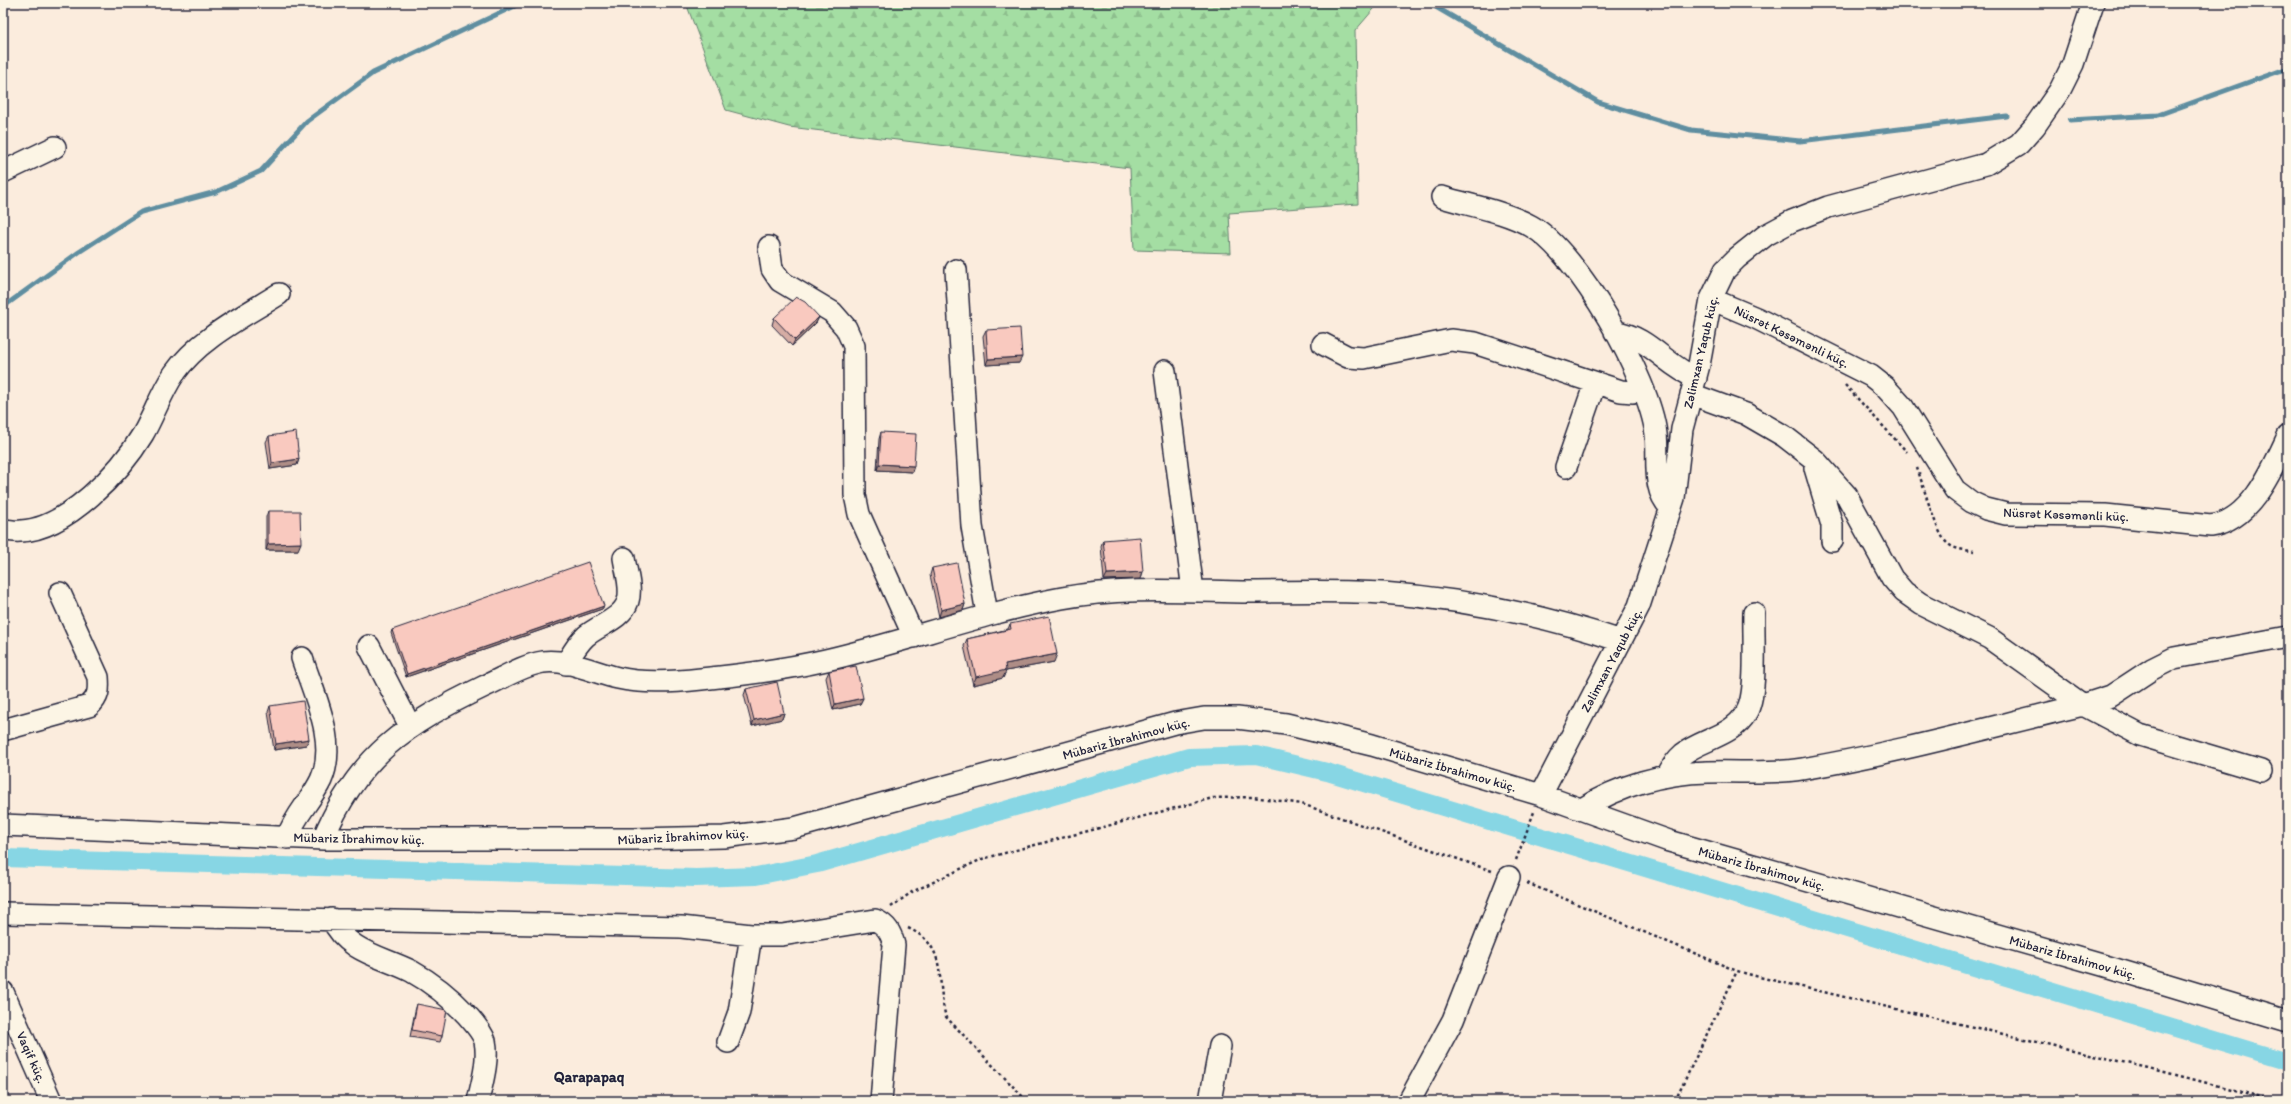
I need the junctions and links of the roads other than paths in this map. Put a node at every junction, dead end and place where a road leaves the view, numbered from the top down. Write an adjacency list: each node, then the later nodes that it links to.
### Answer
1 (2093, 3): 8 (street, Zəlimxan Yaqub küç.)
2 (55, 147): 3 (street)
3 (3, 172)
4 (1442, 197): 9 (street)
5 (769, 247): 26 (street)
6 (956, 270): 25 (street)
7 (279, 294): 19 (street)
8 (1711, 299): 13 (street, Zəlimxan Yaqub küç.); 15 (street, Nüsrət Kəsəmənli küç.)
9 (1615, 332): 13 (street); 14 (street)
10 (1323, 344): 12 (street)
11 (1165, 371): 22 (street)
12 (1595, 383): 14 (street); 17 (street)
13 (1693, 386): 16 (street); 18 (street, Zəlimxan Yaqub küç.)
14 (1643, 389): 18 (street)
15 (2288, 436)
16 (1815, 460): 20 (street); 32 (street)
17 (1566, 467)
18 (1671, 508): 28 (street, Zəlimxan Yaqub küç.)
19 (3, 530)
20 (1832, 541)
21 (624, 558): 31 (street)
22 (1193, 591): 25 (street); 28 (street)
23 (60, 593): 34 (street)
24 (1754, 613): 36 (street)
25 (987, 614): 26 (street)
26 (914, 637): 31 (street)
27 (2288, 637): 32 (street)
28 (1621, 641): 37 (street, Zəlimxan Yaqub küç.)
29 (369, 646): 33 (street)
30 (302, 658): 40 (street)
31 (566, 664): 33 (street)
32 (2083, 704): 35 (street); 36 (street)
33 (410, 726): 41 (street)
34 (3, 730)
35 (2261, 771)
36 (1667, 776): 38 (street)
37 (1541, 795): 38 (street, Mübariz İbrahimov küç.); 41 (street, Mübariz İbrahimov küç.)
38 (1582, 809): 47 (street, Mübariz İbrahimov küç.)
39 (3, 825): 40 (street, Mübariz İbrahimov küç.)
40 (287, 838): 41 (street, Mübariz İbrahimov küç.)
41 (323, 839)
42 (1509, 877): 54 (street)
43 (3, 913): 44 (street)
44 (332, 919): 45 (street); 51 (street)
45 (751, 935): 48 (street); 52 (street)
46 (3, 992): 50 (street, Vaqif küç.)
47 (2288, 1021)
48 (728, 1042)
49 (1220, 1046): 53 (street)
50 (51, 1101)
51 (478, 1101)
52 (881, 1101)
53 (1210, 1101)
54 (1409, 1101)

